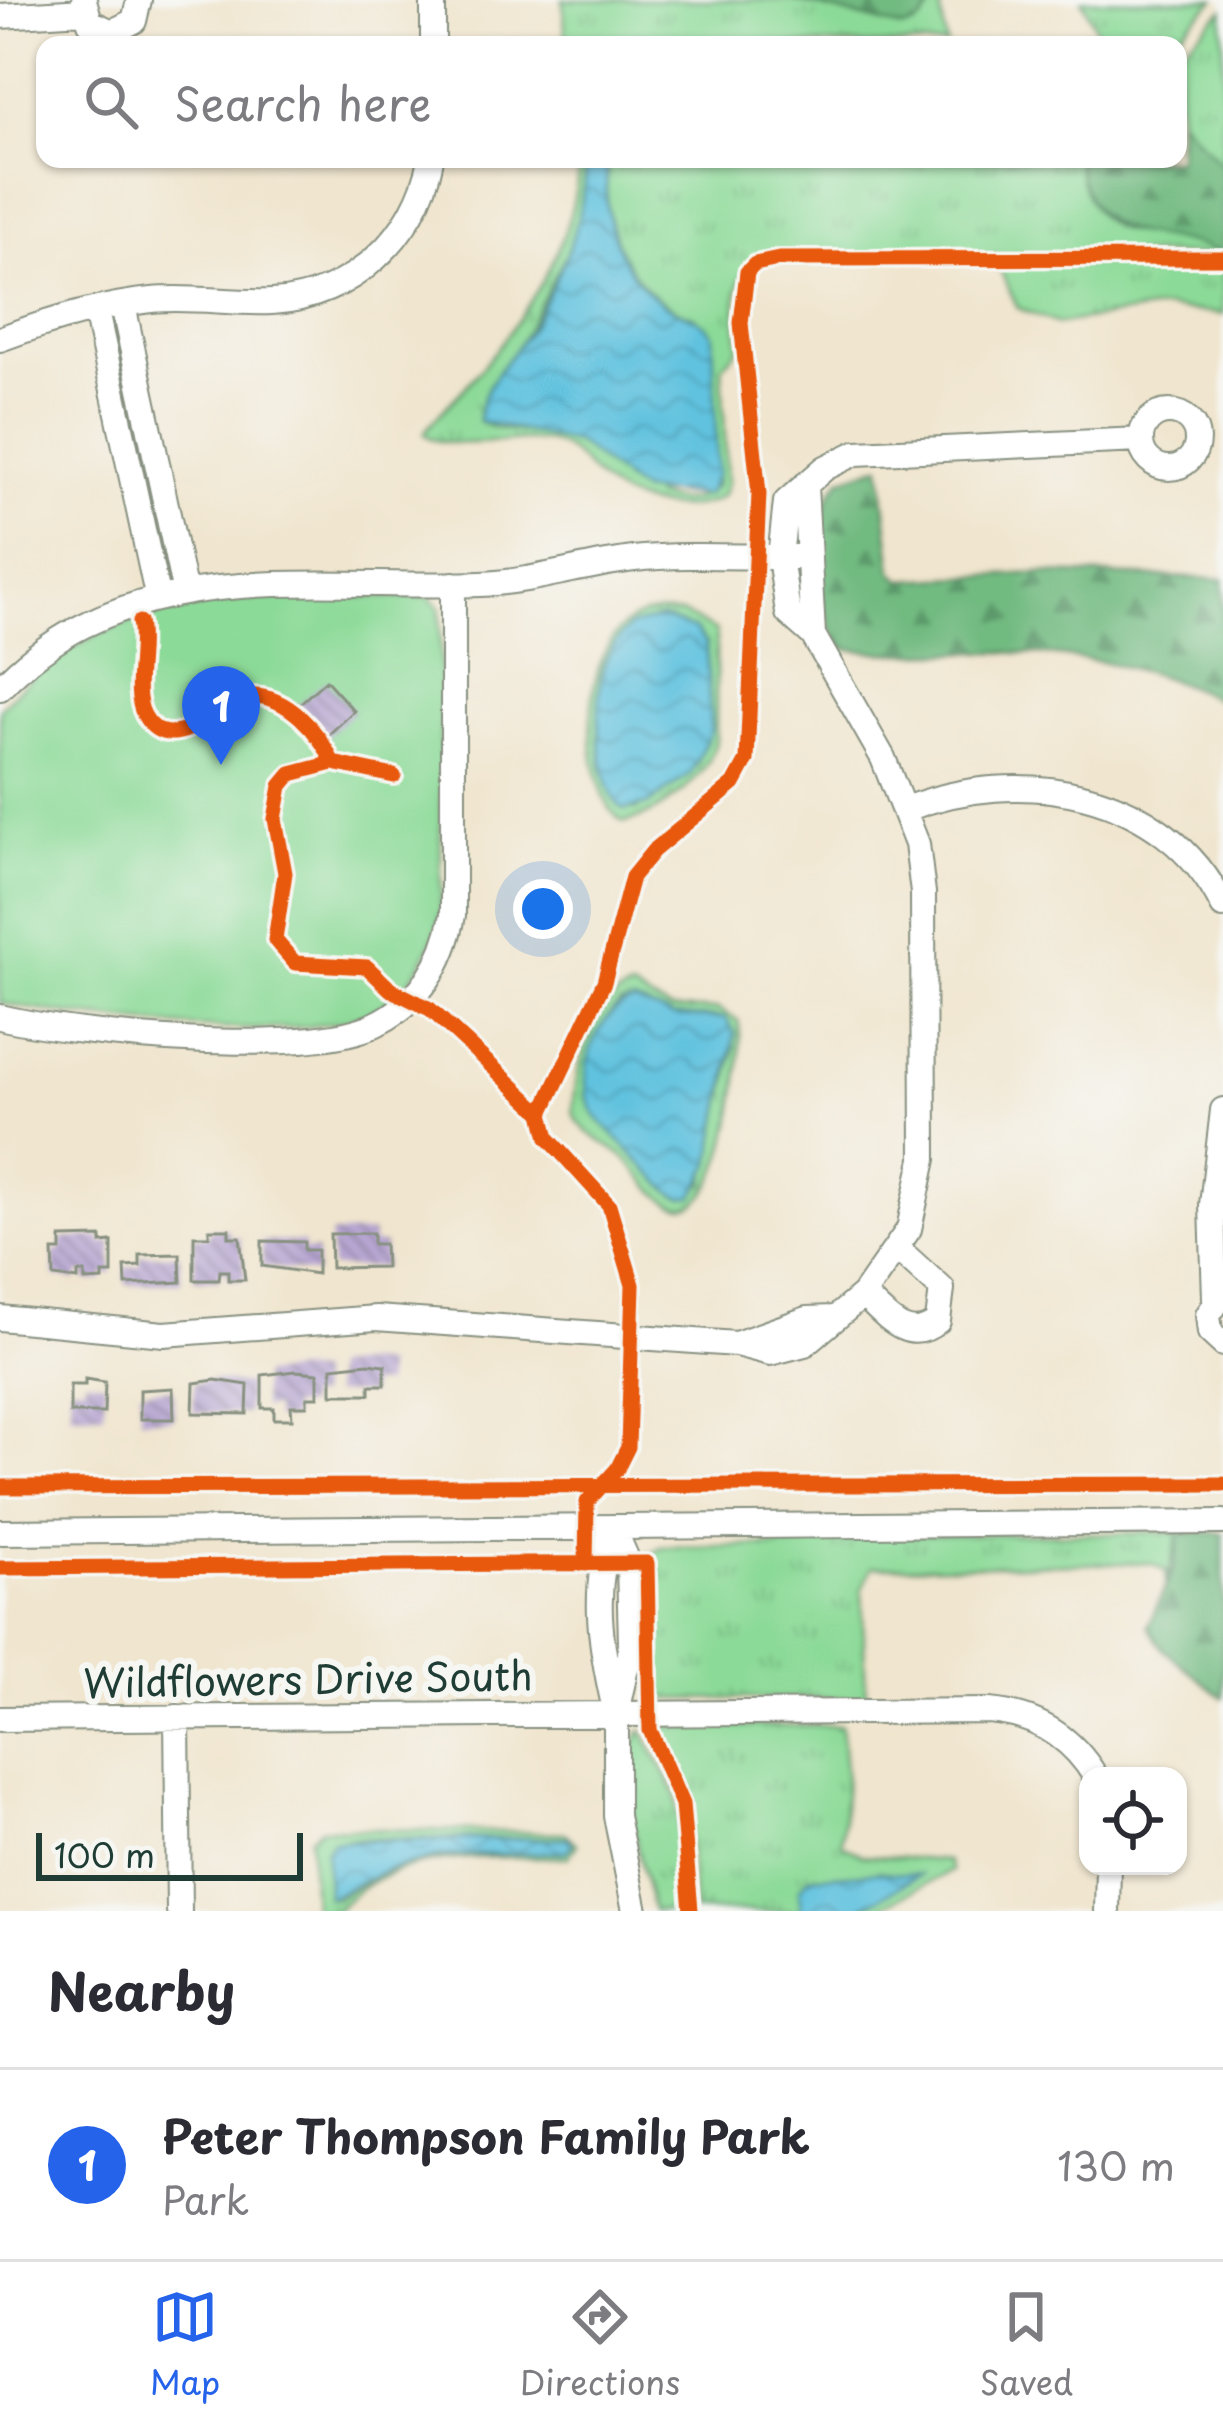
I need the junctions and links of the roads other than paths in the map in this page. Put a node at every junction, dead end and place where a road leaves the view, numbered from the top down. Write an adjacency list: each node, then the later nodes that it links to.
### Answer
1 (140, 0): 3 (street)
2 (433, 0): 5 (street)
3 (84, 5): 4 (street)
4 (0, 16)
5 (433, 36)
6 (426, 168): 7 (street)
7 (123, 305): 8 (street); 15 (street)
8 (96, 311): 9 (street); 16 (street)
9 (0, 339)
10 (1140, 440): 11 (street)
11 (805, 485): 12 (street); 13 (street)
12 (780, 557): 13 (street); 14 (street); 17 (street)
13 (806, 557): 17 (street)
14 (453, 584): 15 (street); 21 (street)
15 (184, 589): 16 (street)
16 (157, 595): 18 (street)
17 (813, 635): 19 (street)
18 (0, 688)
19 (906, 809): 20 (street); 23 (street)
20 (1223, 906)
21 (0, 1017)
22 (1223, 1109): 25 (street)
23 (898, 1250): 24 (street); 24 (street)
24 (863, 1295): 26 (street)
25 (1219, 1297): 27 (street)
26 (0, 1318)
27 (1223, 1345)
28 (1223, 1522): 29 (street)
29 (614, 1527): 30 (street); 31 (street)
30 (0, 1532)
31 (616, 1713): 32 (street, Wildflowers Drive South); 34 (street, Wildflowers Drive South); 37 (street)
32 (177, 1718): 33 (street, Wildflowers Drive South); 36 (street)
33 (0, 1719)
34 (1087, 1767)
35 (1108, 1875): 38 (street)
36 (179, 1911)
37 (635, 1911)
38 (1107, 1911)

